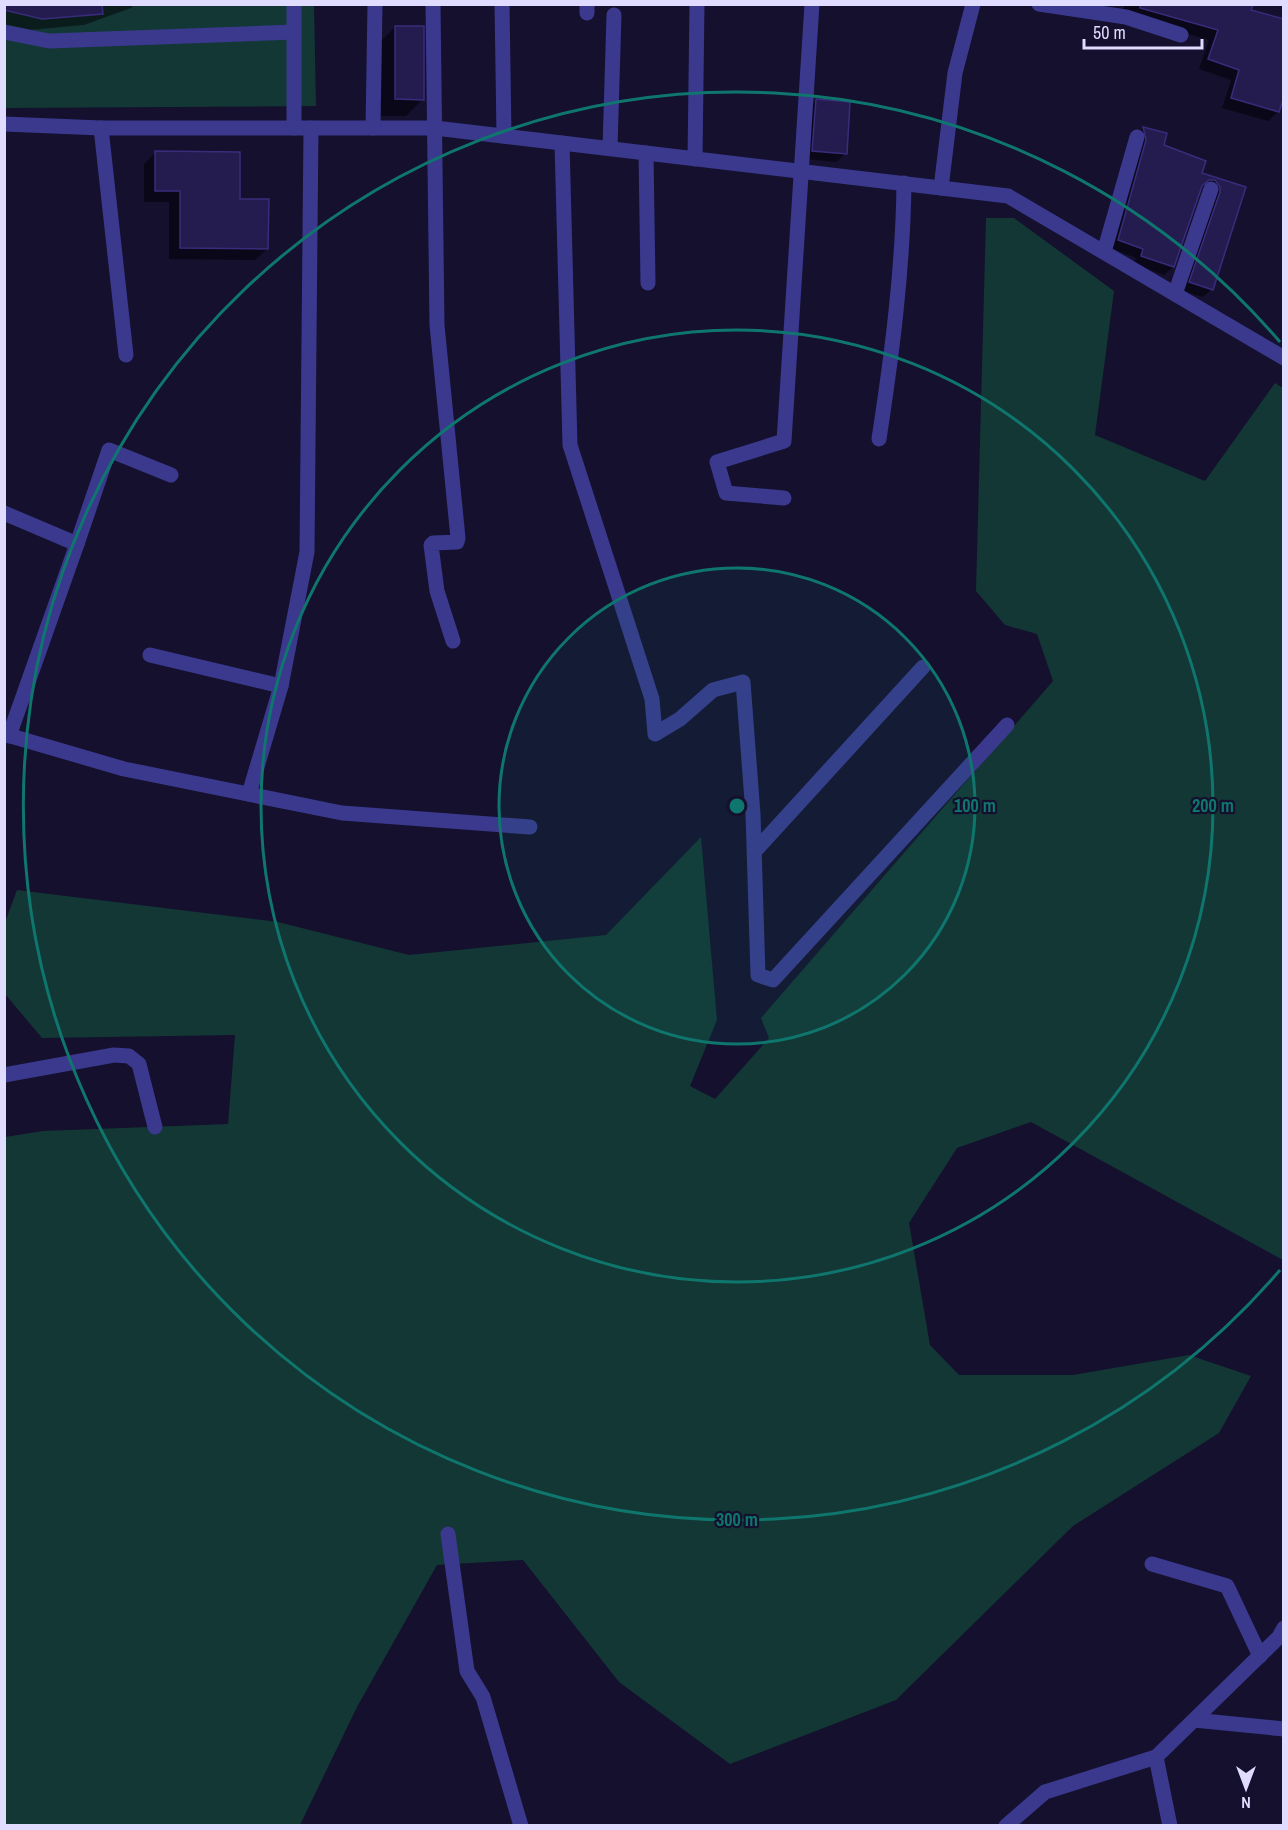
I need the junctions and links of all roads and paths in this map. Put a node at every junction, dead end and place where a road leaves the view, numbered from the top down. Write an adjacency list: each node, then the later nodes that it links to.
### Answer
1 (294, 4): 12 (street)
2 (375, 4): 18 (street)
3 (434, 4): 19 (street)
4 (502, 4): 20 (street)
5 (697, 4): 25 (street)
6 (812, 4): 26 (street)
7 (973, 4): 28 (street)
8 (1039, 4): 9 (street)
9 (1127, 11): 13 (street)
10 (615, 15): 23 (street)
11 (4, 32): 12 (street)
12 (294, 32): 16 (street)
13 (1181, 35)
14 (4, 124): 15 (street)
15 (101, 128): 16 (street); 33 (street)
16 (294, 128): 17 (street)
17 (311, 128): 18 (street); 43 (street)
18 (373, 128): 19 (street)
19 (435, 128): 20 (street); 40 (street)
20 (504, 136): 22 (street)
21 (1137, 137): 30 (street)
22 (562, 143): 23 (street); 48 (street)
23 (610, 148): 24 (street)
24 (646, 153): 25 (street); 31 (street)
25 (695, 159): 26 (street)
26 (801, 171): 27 (street); 37 (street)
27 (904, 183): 28 (street); 35 (street)
28 (941, 188): 30 (street)
29 (1211, 189): 32 (street)
30 (1104, 252): 32 (street)
31 (648, 283)
32 (1175, 294): 34 (street)
33 (126, 355)
34 (1284, 358)
35 (879, 439)
36 (171, 475): 39 (street)
37 (784, 498)
38 (4, 513): 39 (street)
39 (78, 544): 45 (street)
40 (453, 641)
41 (150, 655): 43 (street)
42 (922, 667): 48 (street)
43 (281, 686): 46 (street)
44 (1007, 725): 48 (street)
45 (7, 735): 46 (street)
46 (249, 794): 47 (street)
47 (530, 828)
48 (755, 851)
49 (4, 1075): 50 (street)
50 (155, 1127)
51 (448, 1534): 58 (street)
52 (1152, 1564): 54 (street)
53 (1284, 1628): 54 (street)
54 (1260, 1656): 55 (street)
55 (1194, 1720): 56 (street); 57 (street)
56 (1284, 1729)
57 (1156, 1756): 59 (street); 60 (street)
58 (521, 1826)
59 (1006, 1826)
60 (1170, 1826)

